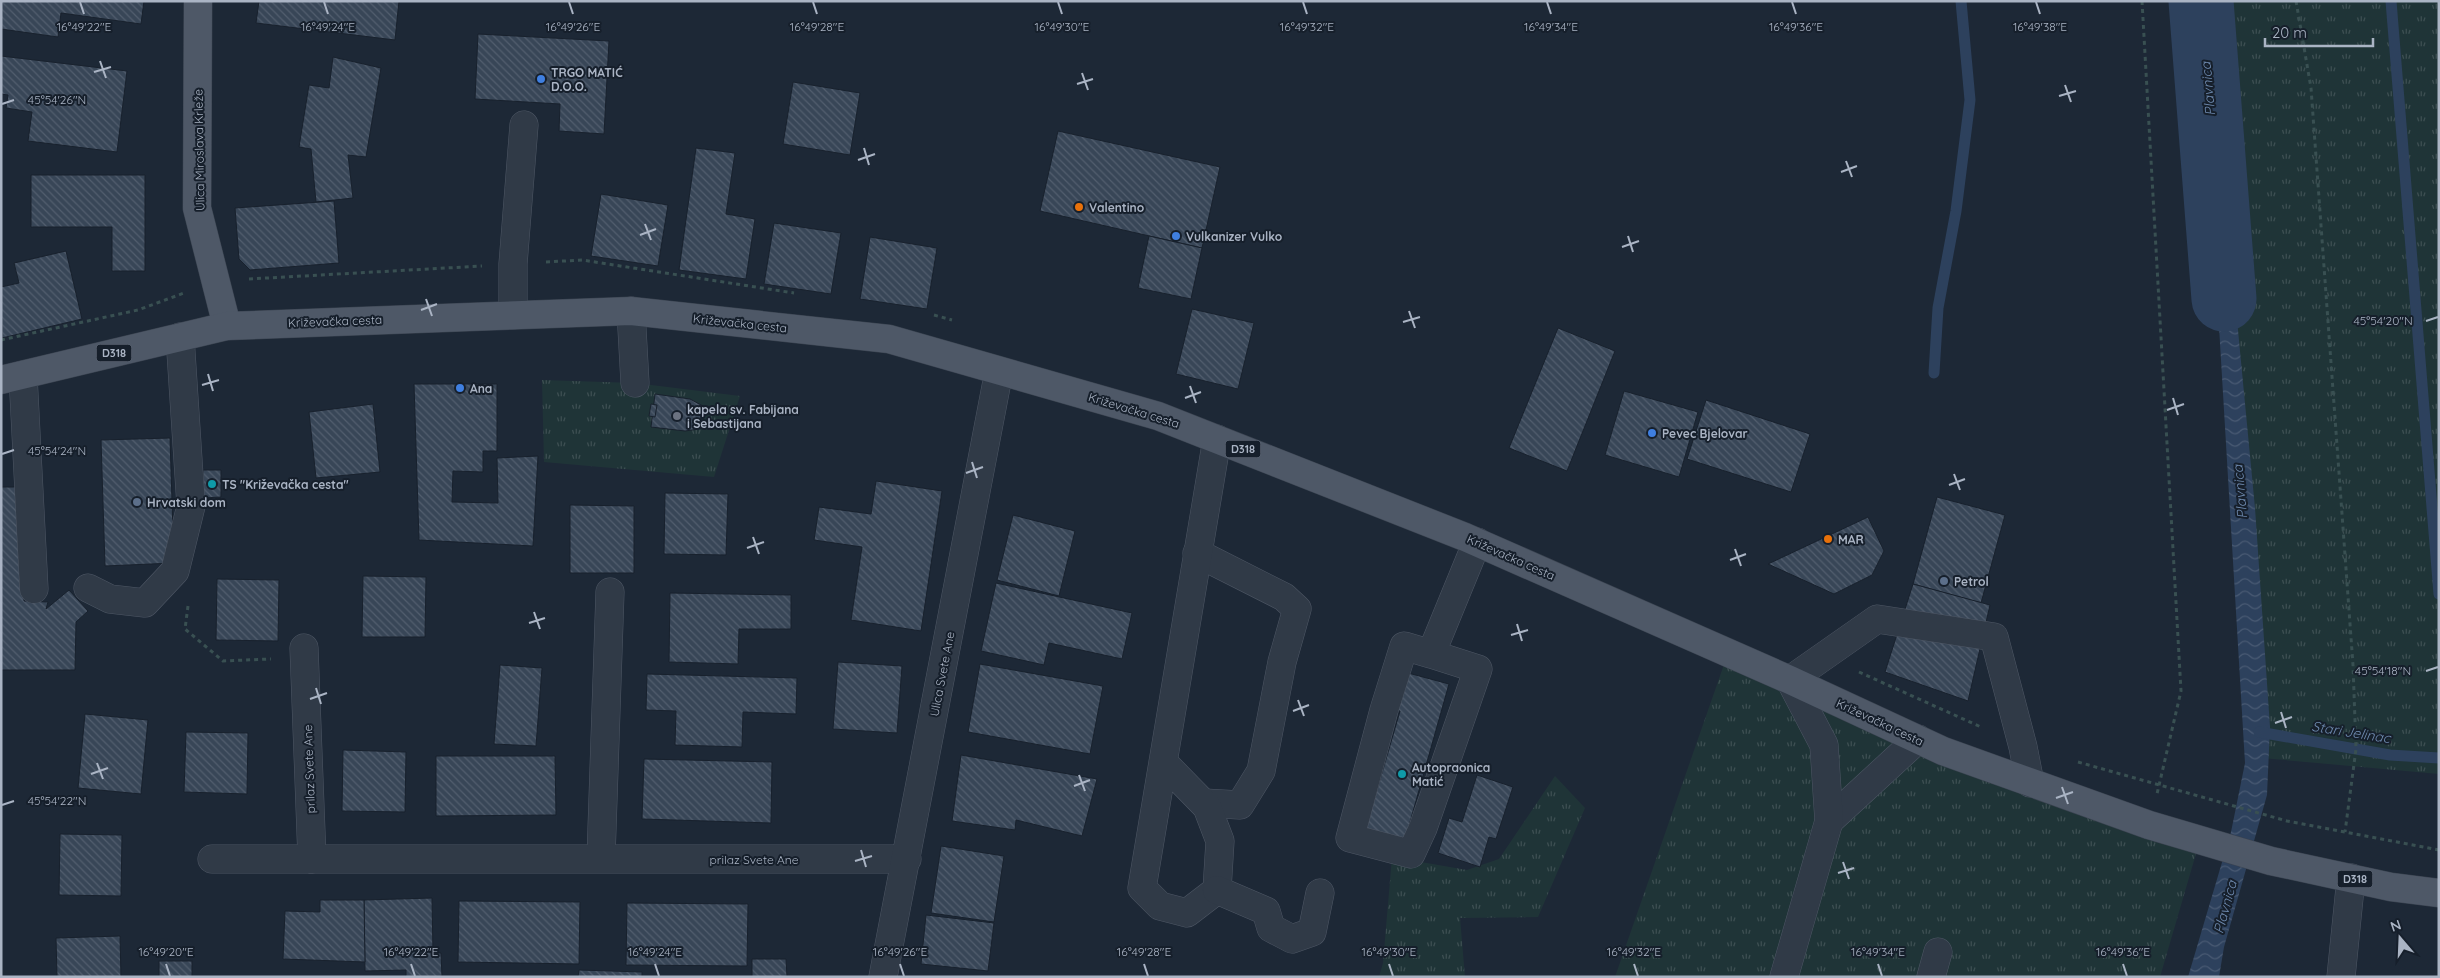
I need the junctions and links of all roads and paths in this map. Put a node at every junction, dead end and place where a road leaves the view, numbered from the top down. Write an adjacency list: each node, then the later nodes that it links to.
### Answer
1 (198, 1): 6 (main road, Ulica Miroslava Krleže)
2 (2142, 1): 33 (path)
3 (2296, 1): 37 (path)
4 (524, 125): 5 (street)
5 (513, 264): 6 (path); 7 (path); 9 (street)
6 (217, 281): 12 (main road, Ulica Miroslava Krleže); 14 (path)
7 (803, 295)
8 (631, 312): 9 (main road, Križevačka cesta / D318); 15 (main road, Križevačka cesta / D318); 17 (street)
9 (513, 315): 12 (main road, Križevačka cesta / D318)
10 (928, 315): 11 (path)
11 (957, 322)
12 (227, 326): 13 (main road, Križevačka cesta / D318)
13 (180, 337): 16 (main road, Križevačka cesta / D318); 21 (street)
14 (1, 340)
15 (999, 371): 18 (main road, Križevačka cesta / D318); 42 (street, Ulica Svete Ane)
16 (12, 378): 22 (street)
17 (635, 383)
18 (1217, 439): 19 (main road, Križevačka cesta / D318); 20 (street)
19 (1477, 542): 26 (street); 28 (main road, Križevačka cesta / D318)
20 (1198, 553): 31 (street); 34 (street)
21 (88, 588)
22 (34, 589)
23 (610, 592): 39 (street)
24 (188, 599): 25 (path)
25 (304, 653): 41 (street, prilaz Svete Ane)
26 (1431, 654): 26 (street)
27 (1823, 656): 28 (street); 30 (path); 30 (street)
28 (1790, 680): 29 (main road, Križevačka cesta / D318); 35 (street)
29 (1918, 739): 32 (main road, Križevačka cesta / D318); 35 (street)
30 (2023, 746): 32 (street); 33 (path)
31 (1163, 762): 34 (street); 44 (street)
32 (2030, 782): 36 (main road, Križevačka cesta / D318)
33 (2159, 786): 36 (path); 37 (path)
34 (1204, 803): 44 (street)
35 (1829, 821): 48 (street)
36 (2149, 825): 43 (main road, Križevačka cesta / D318)
37 (2345, 832): 38 (path)
38 (2439, 850)
39 (601, 858): 41 (street, prilaz Svete Ane); 42 (street, prilaz Svete Ane)
40 (212, 859): 41 (street, prilaz Svete Ane)
41 (312, 859)
42 (907, 859): 47 (street, Ulica Svete Ane)
43 (2351, 878): 46 (main road, D318); 49 (street)
44 (1217, 890): 45 (street)
45 (1320, 893)
46 (2439, 893)
47 (883, 977)
48 (1784, 977)
49 (2341, 977)

